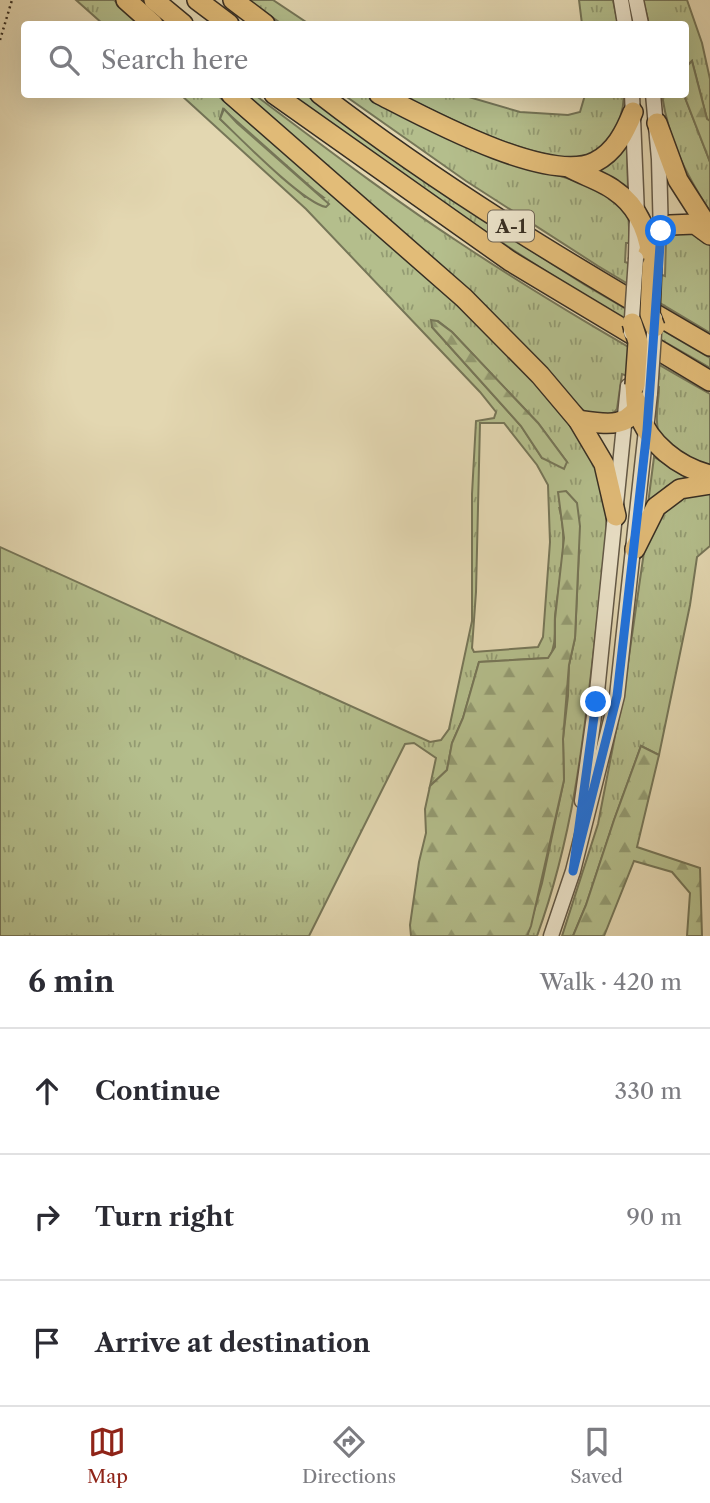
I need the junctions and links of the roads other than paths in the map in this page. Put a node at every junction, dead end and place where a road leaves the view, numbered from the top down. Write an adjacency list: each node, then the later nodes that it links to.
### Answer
1 (126, 0): 7 (highway)
2 (154, 0): 8 (highway)
3 (197, 0): 9 (highway)
4 (233, 0): 10 (highway)
5 (621, 0): 11 (street)
6 (636, 0): 12 (street)
7 (150, 21)
8 (179, 21)
9 (225, 21)
10 (261, 21)
11 (624, 21)
12 (640, 21)
13 (236, 98): 28 (highway)
14 (280, 98): 25 (highway, A-1)
15 (326, 98): 24 (highway, A-1)
16 (387, 98): 20 (highway)
17 (654, 98): 19 (street)
18 (632, 103): 20 (highway); 21 (street)
19 (657, 123): 22 (highway); 23 (street)
20 (570, 168): 21 (highway)
21 (637, 214): 23 (highway)
22 (710, 232): 23 (highway)
23 (650, 255): 26 (highway, bridge); 26 (highway, bridge)
24 (710, 346)
25 (710, 381)
26 (639, 387): 27 (highway); 29 (street)
27 (631, 416): 28 (highway); 29 (highway); 32 (street)
28 (578, 420): 32 (highway)
29 (647, 430): 30 (highway); 33 (street)
30 (710, 475)
31 (710, 484): 33 (highway)
32 (616, 516): 34 (street)
33 (635, 549): 34 (street)
34 (573, 871): 35 (street)
35 (551, 936)

